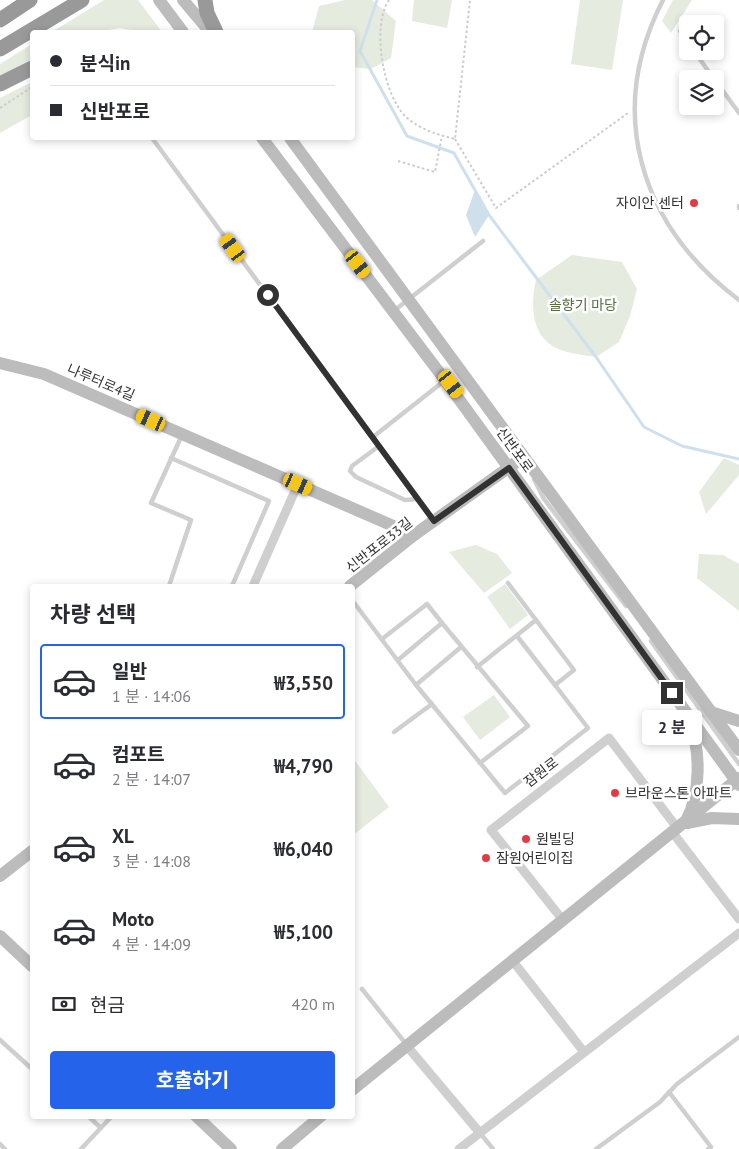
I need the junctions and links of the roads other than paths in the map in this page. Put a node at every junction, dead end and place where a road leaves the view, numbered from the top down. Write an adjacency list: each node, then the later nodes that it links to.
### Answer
1 (30, 0): 7 (highway)
2 (82, 0): 8 (highway)
3 (159, 0): 9 (main road)
4 (183, 0): 10 (main road)
5 (205, 0): 11 (highway)
6 (663, 0): 23 (lane)
7 (0, 20)
8 (32, 30)
9 (182, 30)
10 (208, 30)
11 (215, 30)
12 (30, 31): 13 (highway)
13 (0, 49)
14 (30, 69): 15 (highway)
15 (0, 84)
16 (724, 93): 17 (lane)
17 (739, 113)
18 (153, 140): 28 (lane)
19 (264, 140): 24 (main road, 신반포로)
20 (291, 140): 22 (main road, 신반포로)
21 (483, 241): 22 (lane)
22 (408, 299): 24 (lane); 30 (main road, 신반포로)
23 (739, 300)
24 (394, 311): 26 (main road, 신반포로); 32 (lane)
25 (0, 363): 27 (main road, 나루터로4길)
26 (445, 380): 28 (lane); 32 (main road, 신반포로)
27 (182, 433): 31 (lane); 33 (main road, 나루터로4길)
28 (373, 437): 29 (lane)
29 (379, 446): 34 (lane); 34 (lane)
30 (523, 457): 32 (main road, 신반포로33길); 43 (lane); 46 (main road, 신반포로)
31 (171, 458): 38 (lane); 39 (lane)
32 (509, 468): 35 (main road, 신반포로33길); 55 (main road, 신반포로)
33 (298, 484): 36 (main road, 나루터로4길); 40 (street)
34 (418, 499): 35 (lane)
35 (434, 521): 36 (main road, 신반포로33길)
36 (414, 535): 41 (main road, 신반포로33길)
37 (508, 583): 44 (lane)
38 (170, 584)
39 (233, 584)
40 (254, 584)
41 (353, 584)
42 (355, 604): 48 (lane)
43 (632, 614): 46 (lane); 61 (lane)
44 (536, 620): 47 (lane); 53 (lane)
45 (442, 623): 48 (lane); 49 (lane); 50 (lane)
46 (652, 631): 56 (main road, 신반포로)
47 (517, 636): 51 (lane); 53 (lane)
48 (382, 639): 50 (lane)
49 (461, 647): 51 (lane); 52 (lane)
50 (398, 660): 52 (lane)
51 (478, 667): 60 (lane)
52 (416, 685): 54 (lane)
53 (555, 685): 60 (lane)
54 (432, 704): 58 (lane); 60 (lane)
55 (684, 709): 62 (main road, 신반포로); 64 (main road)
56 (711, 712): 57 (main road); 59 (main road, 신반포로)
57 (739, 721)
58 (394, 732)
59 (739, 750)
60 (480, 763)
61 (739, 764)
62 (738, 781): 64 (main road)
63 (739, 819): 64 (main road)
64 (678, 828): 67 (main road); 67 (street, 잠원로); 68 (street, 잠원로)
65 (30, 853): 66 (main road)
66 (0, 876)
67 (562, 919): 71 (main road)
68 (739, 919)
69 (739, 933): 77 (street)
70 (0, 936): 72 (main road)
71 (512, 960): 76 (main road); 77 (street)
72 (30, 964)
73 (362, 989): 76 (lane)
74 (739, 1037): 80 (lane)
75 (0, 1040): 78 (lane)
76 (406, 1045): 79 (main road); 86 (street)
77 (584, 1052): 86 (street)
78 (30, 1066)
79 (355, 1088)
80 (669, 1092): 94 (lane); 95 (lane)
81 (91, 1119): 85 (lane)
82 (109, 1119): 85 (lane)
83 (199, 1119): 90 (main road)
84 (317, 1119): 91 (main road)
85 (101, 1128): 89 (lane)
86 (480, 1133): 92 (street); 93 (lane)
87 (0, 1144): 88 (lane)
88 (5, 1149)
89 (81, 1149)
90 (231, 1149)
91 (282, 1149)
92 (459, 1149)
93 (492, 1149)
94 (596, 1149)
95 (708, 1149)

